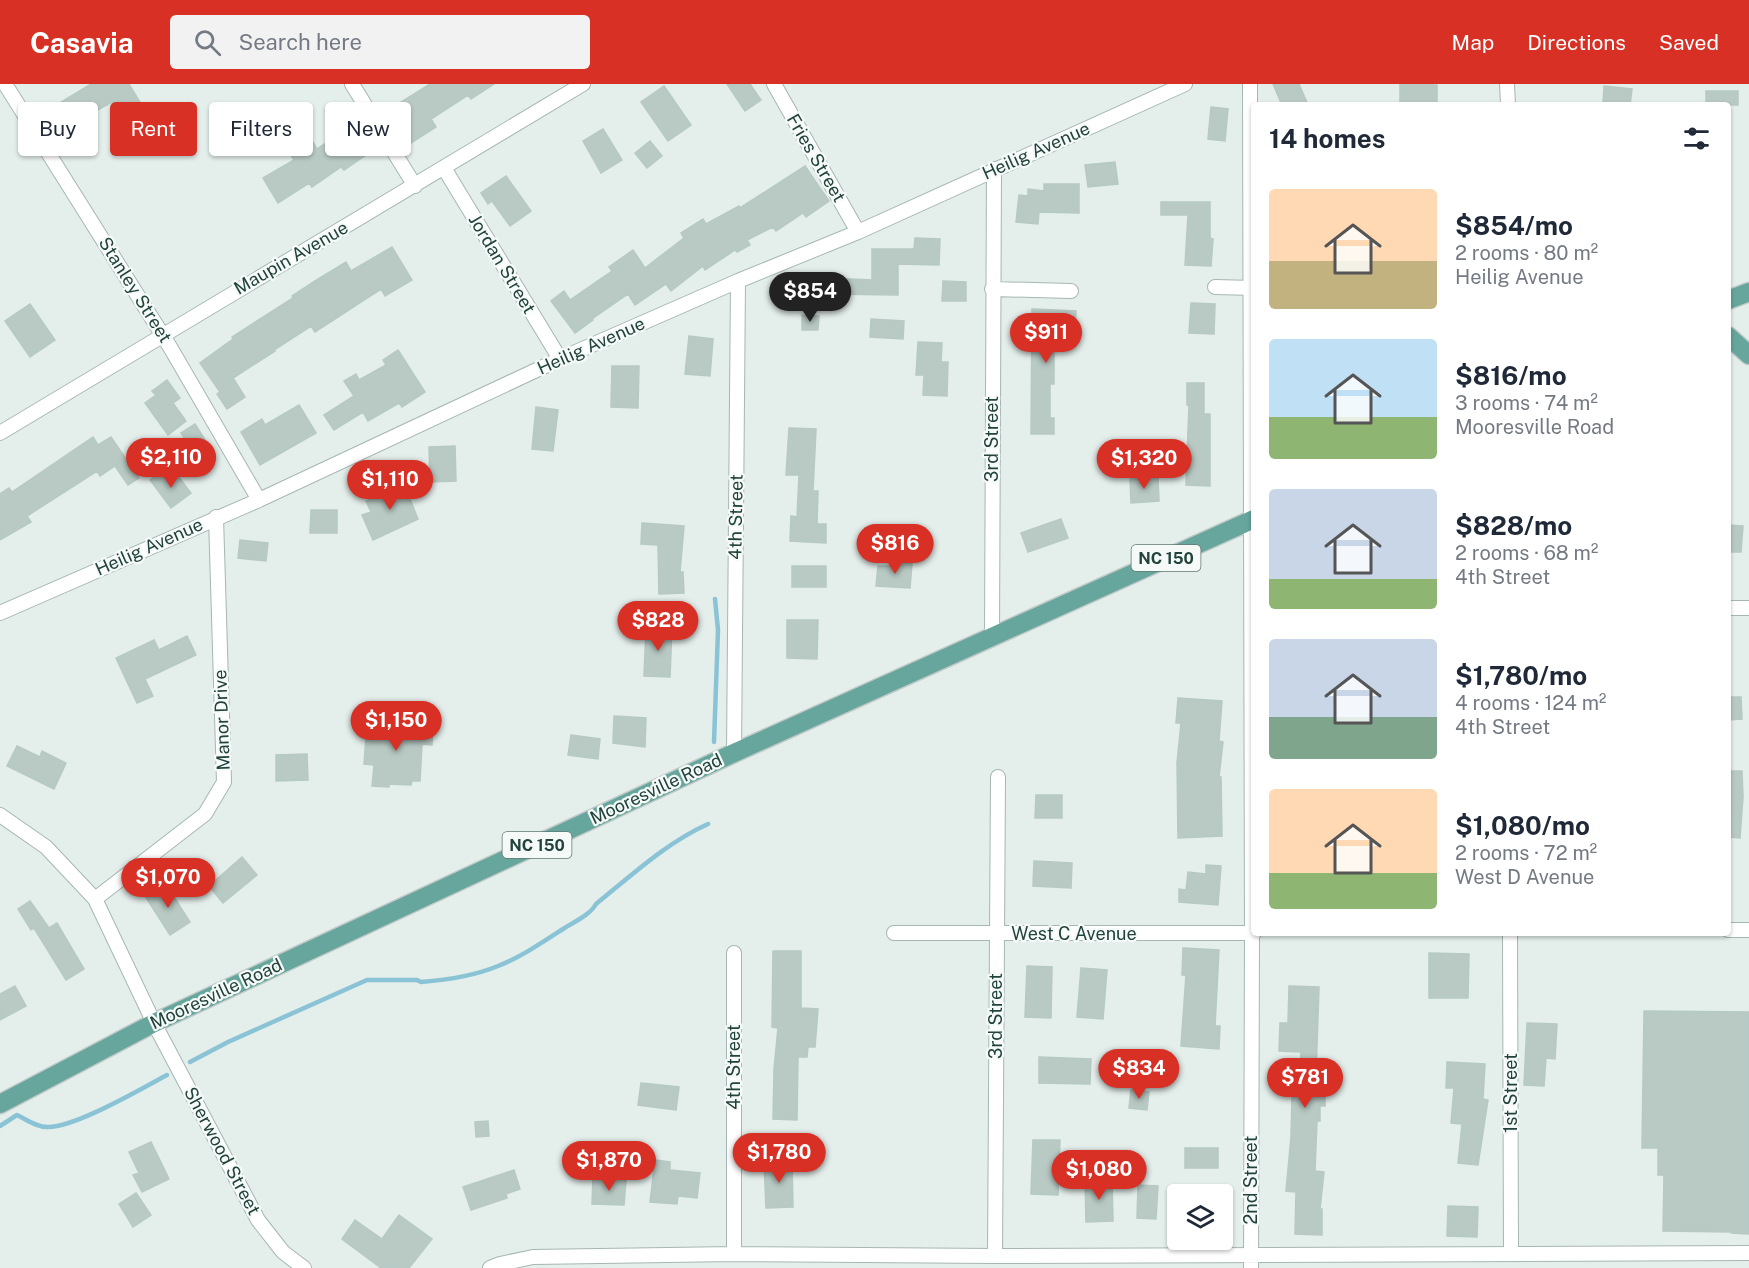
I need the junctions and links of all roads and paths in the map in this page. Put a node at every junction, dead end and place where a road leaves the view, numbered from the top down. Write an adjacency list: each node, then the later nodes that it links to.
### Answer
1 (5, 84): 22 (street, Stanley Street)
2 (352, 84): 12 (street)
3 (583, 84): 10 (street, Maupin Avenue)
4 (774, 84): 14 (street, Fries Street)
5 (1185, 84): 8 (street, Heilig Avenue)
6 (1250, 84): 13 (street, 2nd Street)
7 (1508, 84): 9 (street)
8 (1168, 88): 11 (street, Heilig Avenue)
9 (1508, 102)
10 (444, 168): 12 (street, Maupin Avenue); 25 (street, Jordan Street)
11 (994, 169): 14 (street, Heilig Avenue); 18 (street, 3rd Street)
12 (415, 186): 22 (street, Maupin Avenue)
13 (1251, 186)
14 (858, 232): 15 (street, Heilig Avenue)
15 (738, 282): 25 (street, Heilig Avenue); 34 (street, 4th Street)
16 (1215, 287): 17 (street)
17 (1251, 288)
18 (992, 289): 19 (street); 33 (street, 3rd Street)
19 (1071, 291)
20 (1749, 292): 21 (main road)
21 (1731, 299)
22 (162, 334): 26 (street, Maupin Avenue); 27 (street, Stanley Street)
23 (1731, 339): 24 (main road)
24 (1749, 355)
25 (560, 359): 27 (street, Heilig Avenue)
26 (0, 432)
27 (259, 500): 28 (street, Heilig Avenue)
28 (216, 518): 32 (street, Heilig Avenue); 37 (street, Manor Drive)
29 (1251, 519): 33 (main road, Mooresville Road / NC 150)
30 (1731, 608): 31 (street)
31 (1749, 608)
32 (0, 613)
33 (992, 636): 34 (main road, Mooresville Road / NC 150)
34 (734, 753): 46 (main road, Mooresville Road / NC 150)
35 (998, 777): 42 (street, 3rd Street)
36 (0, 814): 37 (street, Sherwood Street)
37 (94, 899): 46 (street, Sherwood Street)
38 (1731, 930): 39 (street)
39 (1749, 930)
40 (894, 933): 42 (street, West C Avenue)
41 (1251, 933): 42 (street, West C Avenue)
42 (996, 934): 51 (street, 3rd Street)
43 (1253, 936): 52 (street, 2nd Street)
44 (1510, 936): 50 (street, 1st Street)
45 (734, 953): 49 (street, 4th Street)
46 (154, 1023): 47 (main road, Mooresville Road / NC 150); 53 (street, Sherwood Street)
47 (0, 1104)
48 (1749, 1253): 50 (street)
49 (734, 1254): 51 (street); 54 (street)
50 (1511, 1254): 52 (street)
51 (995, 1256): 52 (street)
52 (1251, 1261)
53 (304, 1268)
54 (490, 1268)

